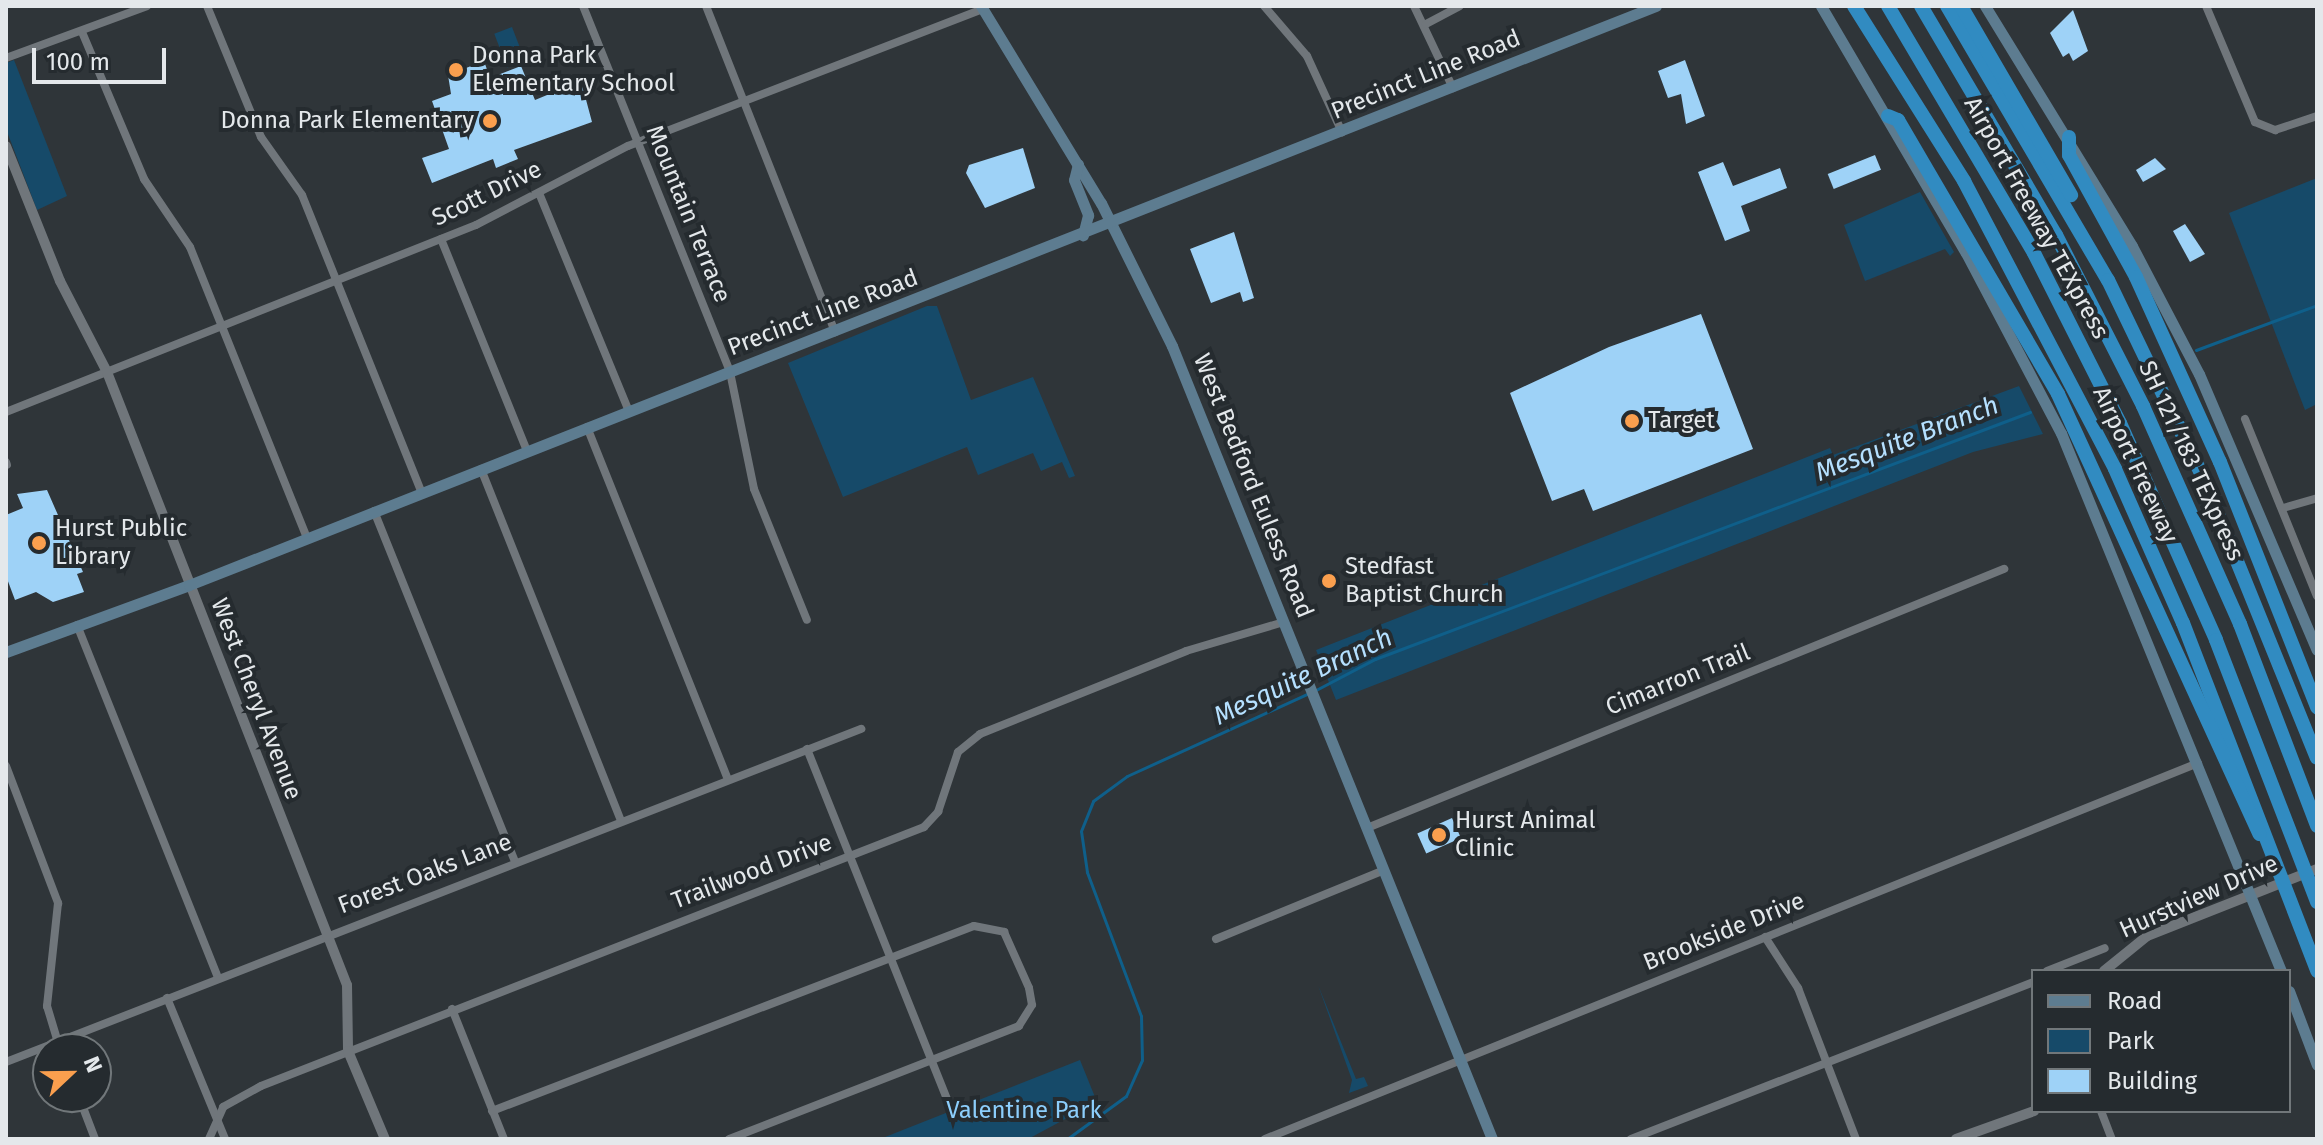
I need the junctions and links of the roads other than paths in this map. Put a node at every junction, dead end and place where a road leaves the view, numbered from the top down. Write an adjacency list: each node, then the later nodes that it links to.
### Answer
1 (147, 6): 21 (street)
2 (207, 6): 37 (street)
3 (583, 6): 29 (street, Mountain Terrace)
4 (706, 6): 24 (street)
5 (1264, 6): 27 (street)
6 (1414, 6): 20 (street)
7 (1460, 6): 20 (street)
8 (1821, 6): 19 (main road)
9 (1828, 6): 19 (main road)
10 (1854, 6): 71 (highway, Airport Freeway)
11 (1888, 6): 77 (highway, Airport Freeway TEXpress)
12 (1921, 6): 69 (highway, SH 121/183 TEXpress)
13 (1947, 6): 33 (highway)
14 (1961, 6): 33 (highway)
15 (1985, 6): 28 (main road)
16 (2206, 6): 26 (street)
17 (1658, 7): 23 (main road, Precinct Line Road)
18 (982, 8): 24 (street, Scott Drive); 31 (main road, West Bedford Euless Road)
19 (1830, 19): 25 (main road)
20 (1426, 24): 23 (street)
21 (82, 32): 22 (street); 38 (street)
22 (6, 58)
23 (1453, 89): 27 (main road, Precinct Line Road)
24 (744, 102): 29 (street, Scott Drive); 39 (street)
25 (1888, 116): 65 (main road); 71 (highway)
26 (2317, 116)
27 (1342, 132): 34 (main road, Precinct Line Road)
28 (2069, 137): 59 (main road); 61 (highway)
29 (638, 142): 32 (street, Scott Drive); 41 (street, Mountain Terrace)
30 (6, 146): 40 (street, West Cheryl Avenue)
31 (1078, 164): 34 (main road, West Bedford Euless Road); 35 (main road)
32 (539, 193): 36 (street, Scott Drive); 42 (street)
33 (2074, 218): 64 (highway)
34 (1113, 223): 35 (main road, Precinct Line Road); 57 (main road, West Bedford Euless Road)
35 (1083, 235): 39 (main road, Precinct Line Road)
36 (441, 239): 37 (street, Scott Drive); 46 (street)
37 (336, 280): 38 (street, Scott Drive); 48 (street)
38 (222, 325): 40 (street, Scott Drive); 52 (street)
39 (835, 332): 41 (main road, Precinct Line Road)
40 (107, 372): 43 (street, Scott Drive); 54 (street, West Cheryl Avenue)
41 (730, 372): 42 (main road, Precinct Line Road); 56 (street, Mountain Terrace)
42 (629, 411): 45 (main road, Precinct Line Road)
43 (6, 412)
44 (2245, 419): 50 (street)
45 (587, 427): 46 (main road, Precinct Line Road); 67 (street)
46 (527, 451): 47 (main road, Precinct Line Road)
47 (481, 469): 48 (main road, Precinct Line Road); 68 (street)
48 (422, 493): 51 (main road, Precinct Line Road)
49 (2317, 498): 50 (street)
50 (2283, 508): 55 (street)
51 (374, 511): 52 (main road, Precinct Line Road); 73 (street)
52 (307, 538): 54 (main road, Precinct Line Road)
53 (2004, 569): 70 (street, Cimarron Trail)
54 (189, 585): 58 (main road, Precinct Line Road); 78 (street, West Cheryl Avenue)
55 (2317, 596)
56 (807, 620)
57 (1284, 622): 70 (main road, West Bedford Euless Road); 72 (street, Trailwood Drive)
58 (77, 625): 60 (main road, Precinct Line Road); 87 (street)
59 (2317, 650)
60 (6, 652)
61 (2317, 707)
62 (861, 729): 63 (street, Forest Oaks Lane)
63 (807, 749): 67 (street, Forest Oaks Lane); 72 (street)
64 (2317, 758)
65 (2198, 763): 76 (main road); 79 (street, Brookside Drive)
66 (6, 766): 92 (street)
67 (728, 779): 68 (street, Forest Oaks Lane)
68 (621, 821): 73 (street, Forest Oaks Lane)
69 (2317, 826)
70 (1367, 828): 75 (main road, West Bedford Euless Road)
71 (2267, 844): 86 (highway, Airport Freeway)
72 (849, 856): 82 (street); 90 (street, Trailwood Drive)
73 (514, 860): 78 (street, Forest Oaks Lane)
74 (2317, 869): 76 (street, Hurstview Drive)
75 (1384, 870): 80 (street); 96 (main road, West Bedford Euless Road)
76 (2250, 894): 84 (street, Hurstview Drive); 85 (main road)
77 (2317, 902)
78 (327, 934): 87 (street, Forest Oaks Lane); 94 (street, West Cheryl Avenue)
79 (1765, 937): 96 (street, Brookside Drive); 98 (street)
80 (1216, 939)
81 (2105, 948): 83 (street)
82 (890, 958): 97 (street); 97 (street); 102 (street)
83 (2052, 969)
84 (2106, 969)
85 (2280, 969)
86 (2317, 971)
87 (218, 977): 89 (street, Forest Oaks Lane)
88 (2031, 981): 98 (street)
89 (167, 998): 93 (street, Forest Oaks Lane); 106 (street)
90 (452, 1009): 94 (street, Trailwood Drive); 102 (street)
91 (2293, 1014): 100 (main road)
92 (55, 1033)
93 (86, 1033)
94 (348, 1051): 106 (street, Trailwood Drive); 111 (street, West Cheryl Avenue)
95 (32, 1054): 99 (street, Forest Oaks Lane)
96 (1460, 1059): 114 (street, Brookside Drive); 115 (main road, West Bedford Euless Road)
97 (932, 1061): 101 (street); 113 (street)
98 (1827, 1061): 116 (street); 117 (street)
99 (6, 1062)
100 (2317, 1065)
101 (950, 1106)
102 (492, 1111): 112 (street)
103 (2031, 1112): 107 (street)
104 (85, 1113): 108 (street)
105 (2102, 1113): 119 (street)
106 (215, 1124): 109 (street, Trailwood Drive); 110 (street)
107 (1981, 1134): 118 (street)
108 (95, 1139)
109 (209, 1139)
110 (225, 1139)
111 (385, 1139)
112 (504, 1139)
113 (729, 1139)
114 (1265, 1139)
115 (1492, 1139)
116 (1631, 1139)
117 (1856, 1139)
118 (1956, 1139)
119 (2112, 1139)

